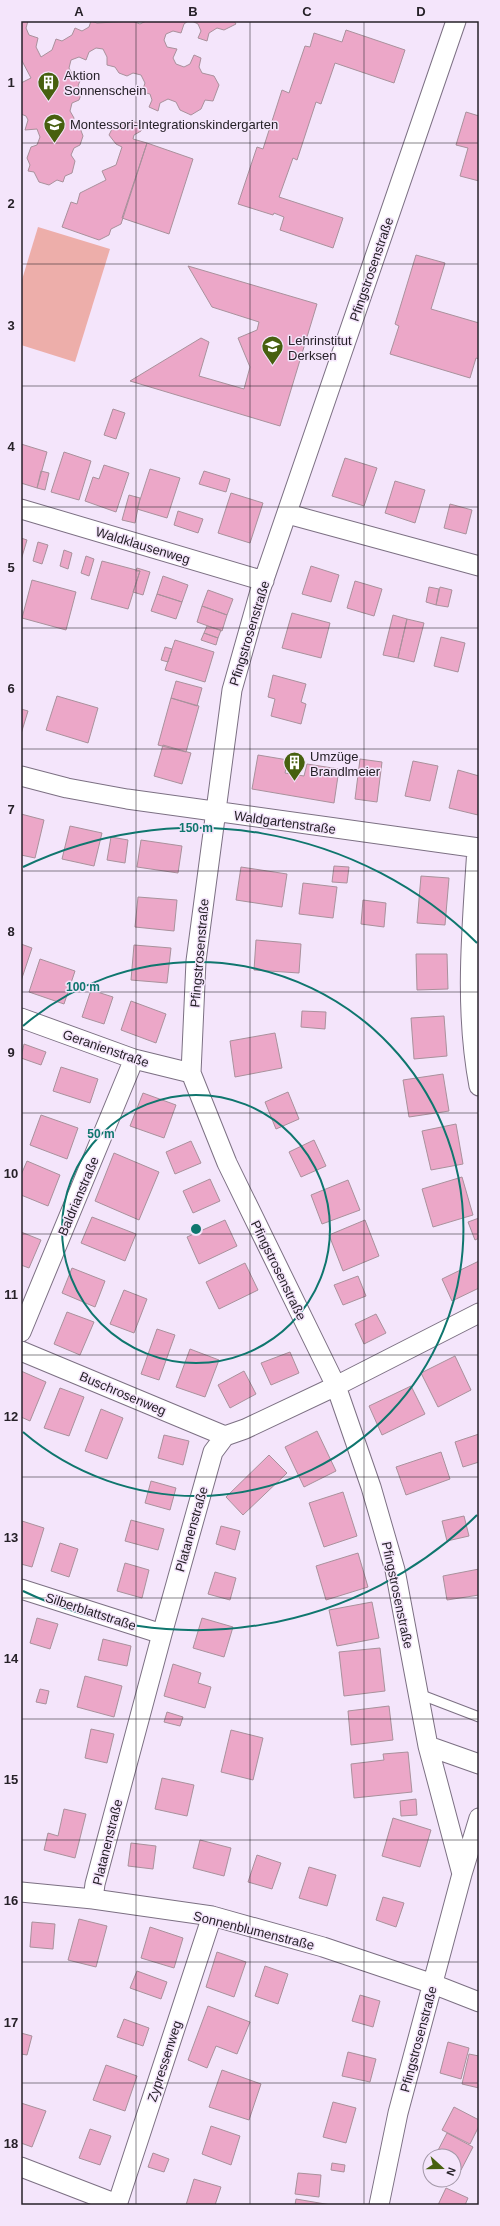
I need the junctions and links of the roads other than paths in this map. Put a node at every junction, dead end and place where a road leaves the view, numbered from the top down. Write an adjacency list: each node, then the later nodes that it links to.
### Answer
1 (456, 21): 3 (street, Pfingstrosenstraße)
2 (21, 509): 5 (street, Waldklausenweg)
3 (288, 514): 4 (street); 5 (street, Pfingstrosenstraße)
4 (479, 566)
5 (264, 581): 7 (street, Pfingstrosenstraße)
6 (21, 776): 7 (street, Waldgartenstraße)
7 (214, 812): 8 (street, Waldgartenstraße); 11 (street, Pfingstrosenstraße)
8 (478, 848): 12 (street)
9 (21, 1018): 10 (street, Geranienstraße)
10 (134, 1059): 11 (street, Geranienstraße); 14 (street, Baldrianstraße)
11 (192, 1073): 16 (street, Pfingstrosenstraße)
12 (479, 1086)
13 (479, 1313): 16 (street)
14 (21, 1332)
15 (21, 1351): 17 (street, Buschrosenweg)
16 (336, 1386): 17 (street); 20 (street, Pfingstrosenstraße)
17 (225, 1436): 19 (street, Platanenstraße)
18 (21, 1589): 19 (street, Silberblattstraße)
19 (162, 1634): 27 (street, Platanenstraße)
20 (419, 1694): 21 (lane); 22 (street, Pfingstrosenstraße)
21 (479, 1717)
22 (428, 1746): 23 (street); 25 (street, Pfingstrosenstraße)
23 (479, 1764)
24 (479, 1818): 25 (street, Pfingstrosenstraße)
25 (462, 1874): 29 (street, Pfingstrosenstraße)
26 (21, 1892): 27 (street, Sonnenblumenstraße)
27 (94, 1899): 28 (street, Sonnenblumenstraße)
28 (212, 1916): 29 (street, Sonnenblumenstraße); 32 (street, Zypressenweg)
29 (433, 1984): 30 (street, Sonnenblumenstraße); 33 (street, Pfingstrosenstraße)
30 (479, 2002)
31 (21, 2167): 32 (street)
32 (117, 2204)
33 (379, 2205)

